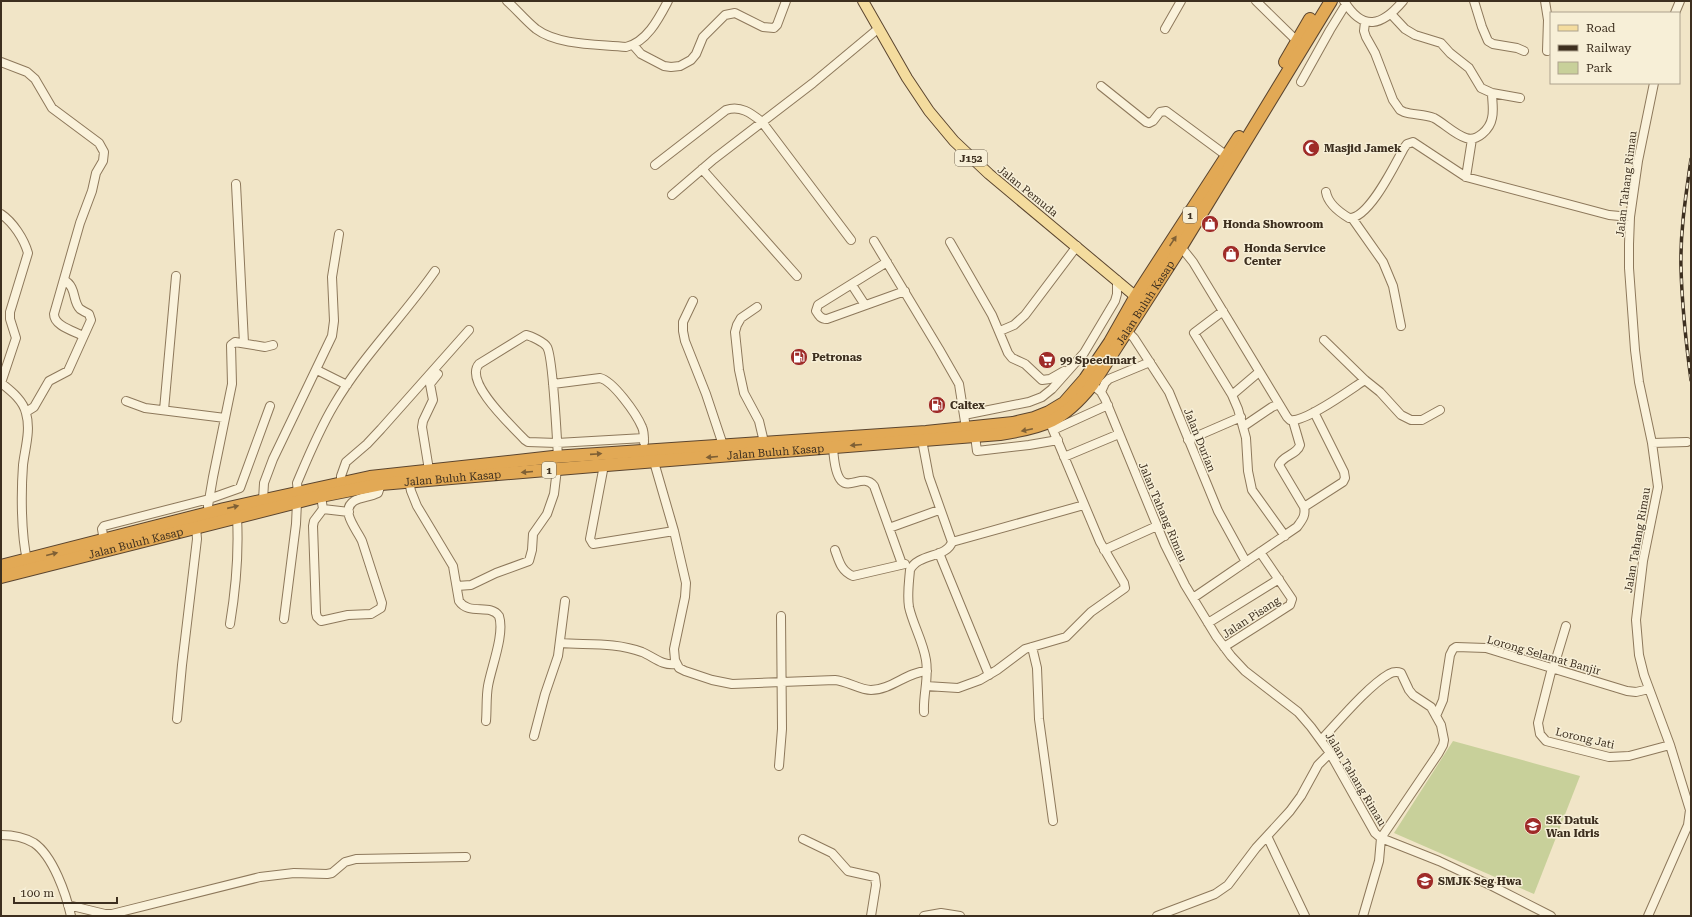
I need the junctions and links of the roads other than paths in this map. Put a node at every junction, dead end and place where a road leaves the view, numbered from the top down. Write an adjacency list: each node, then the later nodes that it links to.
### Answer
1 (507, 1): 20 (street)
2 (668, 1): 20 (street)
3 (786, 1): 20 (street)
4 (864, 1): 17 (main road, Jalan Pemuda / J152)
5 (1181, 1): 18 (street)
6 (1256, 1): 19 (street)
7 (1321, 1): 19 (highway, Jalan Buluh Kasap / 1)
8 (1331, 1): 46 (highway, Jalan Buluh Kasap / 1)
9 (1403, 1): 15 (street)
10 (1474, 1): 21 (street)
11 (1546, 1): 22 (street)
12 (1680, 1): 14 (street)
13 (1345, 3): 16 (street); 24 (street)
14 (1675, 12)
15 (1391, 14): 16 (street); 27 (street)
16 (1365, 22): 30 (street)
17 (879, 28): 29 (street); 45 (main road, Jalan Pemuda / J152)
18 (1165, 29)
19 (1297, 41): 31 (highway, Jalan Buluh Kasap / 1)
20 (634, 46)
21 (1524, 51)
22 (1547, 51)
23 (1, 62): 51 (street)
24 (1301, 82)
25 (1654, 84): 39 (street, Jalan Tahang Rimau)
26 (1101, 86): 31 (street)
27 (1492, 93): 28 (street); 30 (street)
28 (1520, 98)
29 (762, 122): 32 (street); 33 (street); 42 (street)
30 (1472, 139): 34 (street)
31 (1226, 156): 55 (highway, Jalan Buluh Kasap / 1, one-way to 31)
32 (655, 165)
33 (702, 169): 37 (street); 50 (street)
34 (1466, 177): 39 (street); 40 (street)
35 (236, 184): 66 (street)
36 (1326, 192): 40 (street)
37 (672, 195)
38 (1, 214): 74 (street)
39 (1630, 217): 103 (street, Jalan Tahang Rimau)
40 (1352, 218): 60 (street)
41 (339, 234): 71 (street)
42 (852, 240)
43 (874, 241): 47 (street)
44 (950, 242): 62 (street)
45 (1077, 246): 52 (main road, Jalan Pemuda / J152); 62 (street)
46 (1181, 247): 55 (highway, Jalan Buluh Kasap / 1); 59 (street)
47 (887, 262): 53 (street); 54 (street)
48 (435, 271): 76 (street)
49 (176, 276): 83 (street)
50 (797, 276)
51 (64, 280): 64 (street); 64 (street)
52 (1117, 280): 55 (main road, Jalan Pemuda / J152); 69 (street)
53 (852, 284): 57 (street); 57 (street)
54 (905, 291): 57 (street); 87 (street)
55 (1140, 300): 63 (highway, Jalan Buluh Kasap / 1); 77 (highway, Jalan Buluh Kasap / 1)
56 (693, 301): 104 (street)
57 (865, 305)
58 (757, 307): 100 (street)
59 (1223, 311): 72 (street); 78 (street)
60 (1401, 326)
61 (469, 330): 70 (street)
62 (1000, 331): 69 (street)
63 (1127, 331): 68 (street, Jalan Durian); 77 (highway, Jalan Buluh Kasap / 1)
64 (83, 336): 85 (street)
65 (1324, 340): 73 (street)
66 (244, 343): 67 (street); 89 (street)
67 (274, 344)
68 (1150, 362): 77 (street); 99 (street, Jalan Durian)
69 (1072, 366): 87 (street)
70 (437, 368): 112 (street); 114 (street)
71 (317, 370): 76 (street); 119 (street)
72 (1259, 372): 78 (street); 80 (street)
73 (1365, 380): 84 (street); 86 (street)
74 (1, 383): 85 (street)
75 (553, 384): 96 (street); 102 (street); 102 (street)
76 (347, 385): 117 (street)
77 (1093, 386): 81 (street, Jalan Tahang Rimau); 92 (highway, Jalan Buluh Kasap / 1); 93 (highway, Jalan Buluh Kasap / 1)
78 (1232, 395): 88 (street)
79 (126, 401): 83 (street)
80 (1279, 404): 90 (street); 91 (street)
81 (1108, 405): 92 (street); 94 (street, Jalan Tahang Rimau)
82 (270, 406): 118 (street)
83 (164, 410): 89 (street)
84 (1440, 410)
85 (26, 412): 138 (street)
86 (1314, 412): 90 (street); 121 (street)
87 (964, 415): 93 (street)
88 (1241, 417): 91 (street); 99 (street)
89 (225, 418): 118 (street)
90 (1293, 421): 121 (street)
91 (1244, 426): 131 (street)
92 (1051, 427): 95 (highway, Jalan Buluh Kasap / 1, one-way to 95); 98 (street)
93 (966, 428): 100 (highway, Jalan Buluh Kasap / 1)
94 (1119, 434): 107 (street); 127 (street, Jalan Tahang Rimau)
95 (975, 436): 97 (highway, Jalan Buluh Kasap / 1); 98 (street)
96 (644, 438): 102 (street); 106 (street)
97 (922, 440): 105 (highway, Jalan Buluh Kasap / 1, one-way to 105); 123 (street)
98 (1058, 440): 107 (street)
99 (1188, 440): 139 (street, Jalan Durian)
100 (764, 442): 104 (highway, Jalan Buluh Kasap / 1)
101 (1687, 442): 103 (street)
102 (558, 443): 110 (street)
103 (1652, 443): 162 (street, Jalan Tahang Rimau)
104 (722, 445): 106 (highway, Jalan Buluh Kasap / 1)
105 (832, 447): 109 (highway, Jalan Buluh Kasap / 1, one-way to 109); 129 (street)
106 (644, 451): 108 (highway, Jalan Buluh Kasap / 1, one-way to 106)
107 (1064, 457): 120 (street)
108 (576, 462): 110 (highway, Jalan Buluh Kasap / 1); 111 (highway, Jalan Buluh Kasap / 1)
109 (654, 462): 111 (highway, Jalan Buluh Kasap / 1); 130 (street)
110 (553, 463): 112 (highway, Jalan Buluh Kasap / 1); 113 (highway, Jalan Buluh Kasap / 1, one-way to 113); 145 (street)
111 (604, 465): 130 (street)
112 (429, 470): 114 (highway, Jalan Buluh Kasap / 1)
113 (409, 481): 115 (highway, Jalan Buluh Kasap / 1); 145 (street)
114 (341, 482): 117 (highway, Jalan Buluh Kasap / 1)
115 (381, 484): 116 (highway, Jalan Buluh Kasap / 1); 124 (street)
116 (321, 496): 117 (highway, Jalan Buluh Kasap / 1); 122 (street)
117 (297, 497): 119 (highway, Jalan Buluh Kasap / 1); 126 (highway, Jalan Buluh Kasap / 1); 149 (street)
118 (209, 499): 125 (street); 132 (street)
119 (263, 500): 125 (highway, Jalan Buluh Kasap / 1, one-way to 119)
120 (1084, 505): 133 (street); 135 (street)
121 (1304, 507): 131 (street)
122 (323, 509): 124 (street); 124 (street)
123 (939, 510): 129 (street); 133 (street)
124 (349, 512)
125 (209, 513): 132 (highway, Jalan Buluh Kasap / 1)
126 (237, 517): 128 (highway, Jalan Buluh Kasap / 1); 151 (street)
127 (1157, 526): 135 (street); 146 (street, Jalan Tahang Rimau)
128 (196, 527): 143 (highway, Jalan Buluh Kasap / 1); 165 (street)
129 (889, 528): 140 (street)
130 (674, 531): 156 (street)
131 (1284, 536): 137 (street)
132 (104, 541): 138 (highway, Jalan Buluh Kasap / 1, one-way to 132)
133 (952, 542): 136 (street)
134 (835, 550): 140 (street)
135 (1104, 550): 154 (street)
136 (939, 552): 142 (street); 159 (street)
137 (1260, 552): 139 (street); 144 (street)
138 (27, 560): 141 (highway, Jalan Buluh Kasap / 1)
139 (1246, 562): 146 (street)
140 (902, 564): 142 (street)
141 (1, 566)
142 (912, 566): 158 (street)
143 (1, 577)
144 (1279, 579): 150 (street); 155 (street, Jalan Pisang)
145 (457, 586): 166 (street)
146 (1193, 598): 150 (street, Jalan Tahang Rimau)
147 (565, 601): 153 (street)
148 (781, 616): 160 (street)
149 (284, 619)
150 (1208, 623): 155 (street, Jalan Tahang Rimau)
151 (230, 624)
152 (1566, 626): 157 (street)
153 (560, 643): 156 (street); 167 (street)
154 (1032, 647): 159 (street); 172 (street)
155 (1224, 647): 168 (street, Jalan Tahang Rimau)
156 (676, 664): 160 (street)
157 (1553, 669): 162 (street, Lorong Selamat Banjir); 164 (street, Lorong Selamat Banjir); 169 (street, Lorong Jati)
158 (927, 671): 160 (street); 161 (street)
159 (989, 675): 161 (street)
160 (781, 682): 171 (street)
161 (926, 686): 163 (street)
162 (1649, 689): 169 (street, Jalan Tahang Rimau)
163 (924, 712)
164 (1436, 716): 168 (street); 175 (street)
165 (177, 719)
166 (486, 721)
167 (534, 736)
168 (1321, 740): 170 (street, Jalan Tahang Rimau)
169 (1670, 745): 187 (street, Jalan Tahang Rimau)
170 (1330, 753): 174 (street); 175 (street, Jalan Tahang Rimau)
171 (779, 766)
172 (1053, 821)
173 (1, 835): 178 (street)
174 (1267, 836): 183 (street); 184 (street)
175 (1381, 838): 185 (street); 186 (street, Jalan Tahang Rimau)
176 (803, 839): 180 (street)
177 (466, 857): 178 (street)
178 (68, 905): 179 (street)
179 (70, 916)
180 (871, 916)
181 (924, 916): 182 (street)
182 (960, 916)
183 (1157, 916)
184 (1305, 916)
185 (1363, 916)
186 (1551, 916)
187 (1648, 916)

